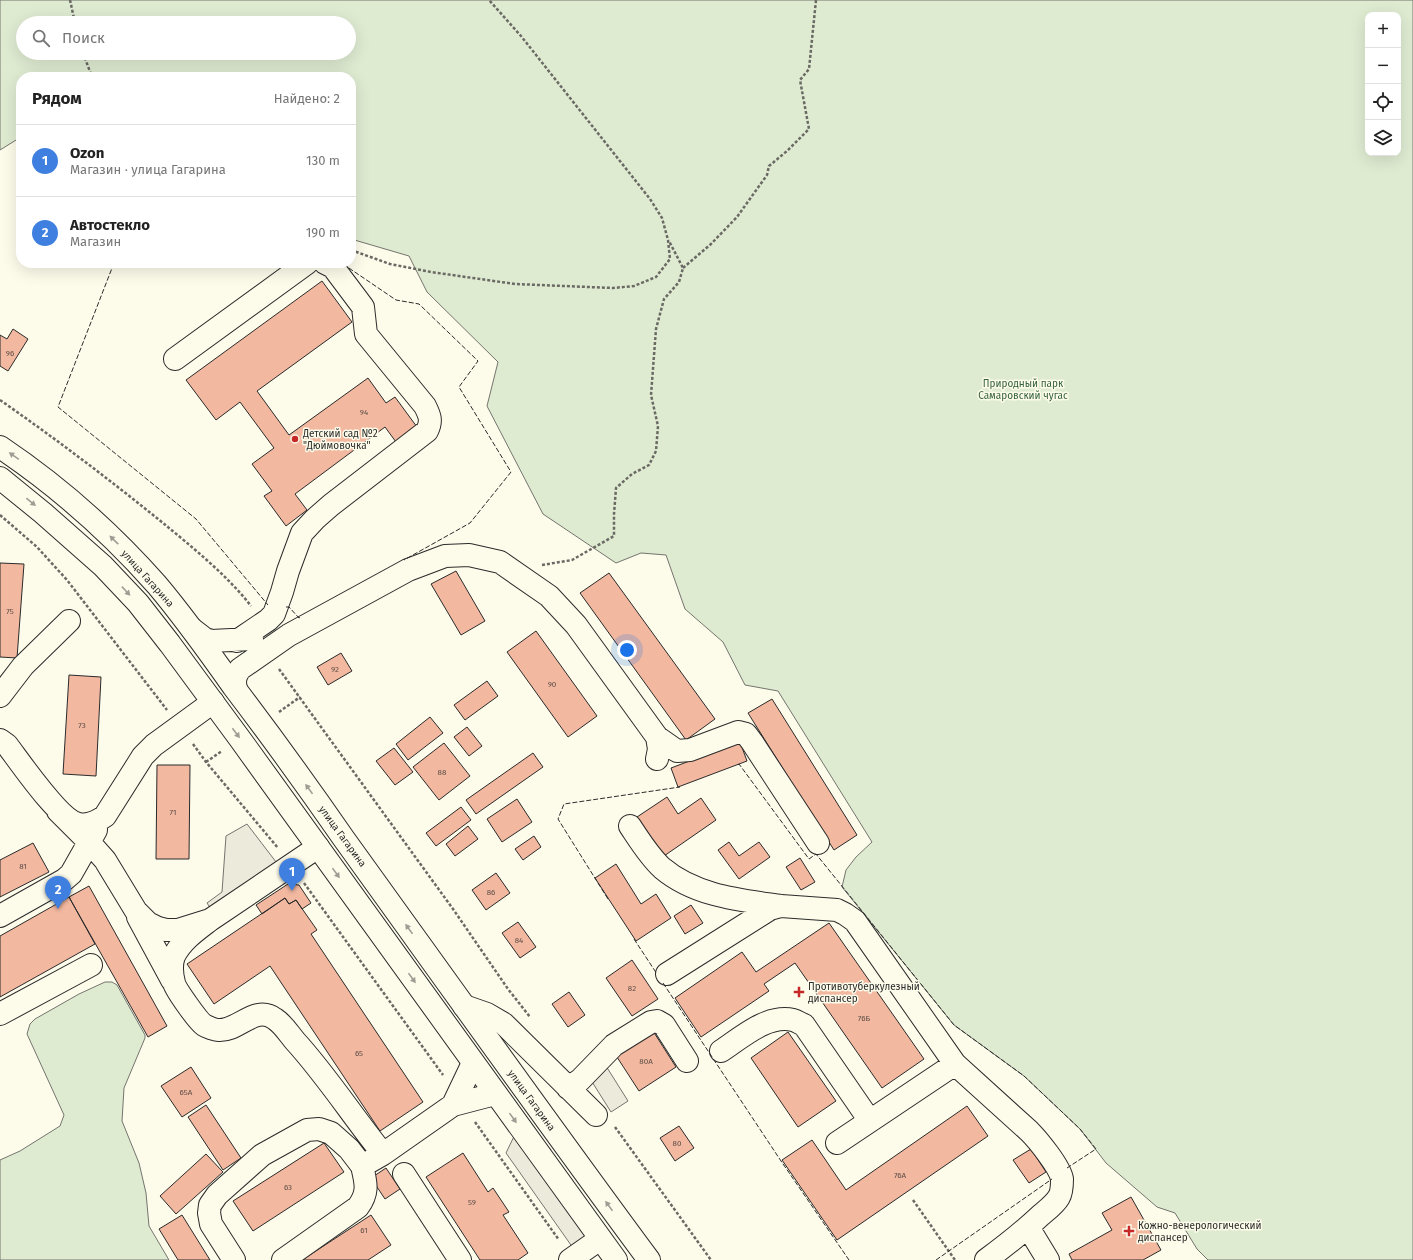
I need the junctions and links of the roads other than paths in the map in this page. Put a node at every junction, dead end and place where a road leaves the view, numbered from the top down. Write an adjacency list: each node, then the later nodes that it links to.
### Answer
1 (300, 268): 3 (main road)
2 (334, 268): 9 (main road)
3 (175, 359)
4 (0, 447): 7 (main road, улица Гагарина, one-way to 4)
5 (0, 478): 12 (main road, one-way to 12)
6 (68, 621): 11 (main road)
7 (192, 629): 9 (main road); 10 (main road, улица Гагарина)
8 (289, 635): 9 (main road); 10 (main road); 13 (main road)
9 (237, 641)
10 (236, 689): 30 (main road, улица Гагарина, one-way to 10)
11 (0, 696)
12 (213, 702): 17 (main road); 21 (main road, one-way to 21)
13 (657, 737): 15 (main road); 20 (main road)
14 (0, 740): 16 (main road)
15 (657, 759)
16 (58, 811): 17 (main road); 19 (main road)
17 (105, 816): 19 (main road); 22 (main road)
18 (630, 826): 23 (main road)
19 (89, 842): 22 (main road); 25 (main road)
20 (818, 843)
21 (318, 847): 26 (main road); 35 (main road, one-way to 35)
22 (105, 860): 24 (main road)
23 (781, 906): 28 (main road); 36 (main road)
24 (136, 911): 26 (main road); 29 (main road)
25 (0, 916)
26 (210, 920): 29 (main road)
27 (91, 965): 31 (main road)
28 (667, 974)
29 (175, 984): 43 (main road)
30 (464, 1006): 32 (main road, улица Гагарина); 37 (main road)
31 (0, 1014)
32 (495, 1048): 35 (main road); 46 (main road, улица Гагарина, one-way to 32)
33 (721, 1051): 41 (main road)
34 (687, 1061): 37 (main road)
35 (473, 1063): 38 (main road); 39 (main road)
36 (955, 1064): 41 (main road); 47 (main road)
37 (568, 1088): 40 (main road)
38 (495, 1094): 39 (main road); 48 (main road, one-way to 48)
39 (453, 1105): 43 (main road)
40 (604, 1120)
41 (870, 1121): 42 (main road)
42 (837, 1143)
43 (383, 1154): 44 (main road)
44 (362, 1166): 49 (main road); 50 (main road)
45 (404, 1174): 51 (main road)
46 (622, 1224): 48 (main road); 54 (main road, улица Гагарина)
47 (1028, 1227): 55 (main road); 56 (main road)
48 (600, 1240): 52 (main road); 53 (main road)
49 (234, 1260)
50 (283, 1260)
51 (460, 1260)
52 (570, 1260)
53 (616, 1260)
54 (649, 1260)
55 (986, 1260)
56 (1048, 1260)

